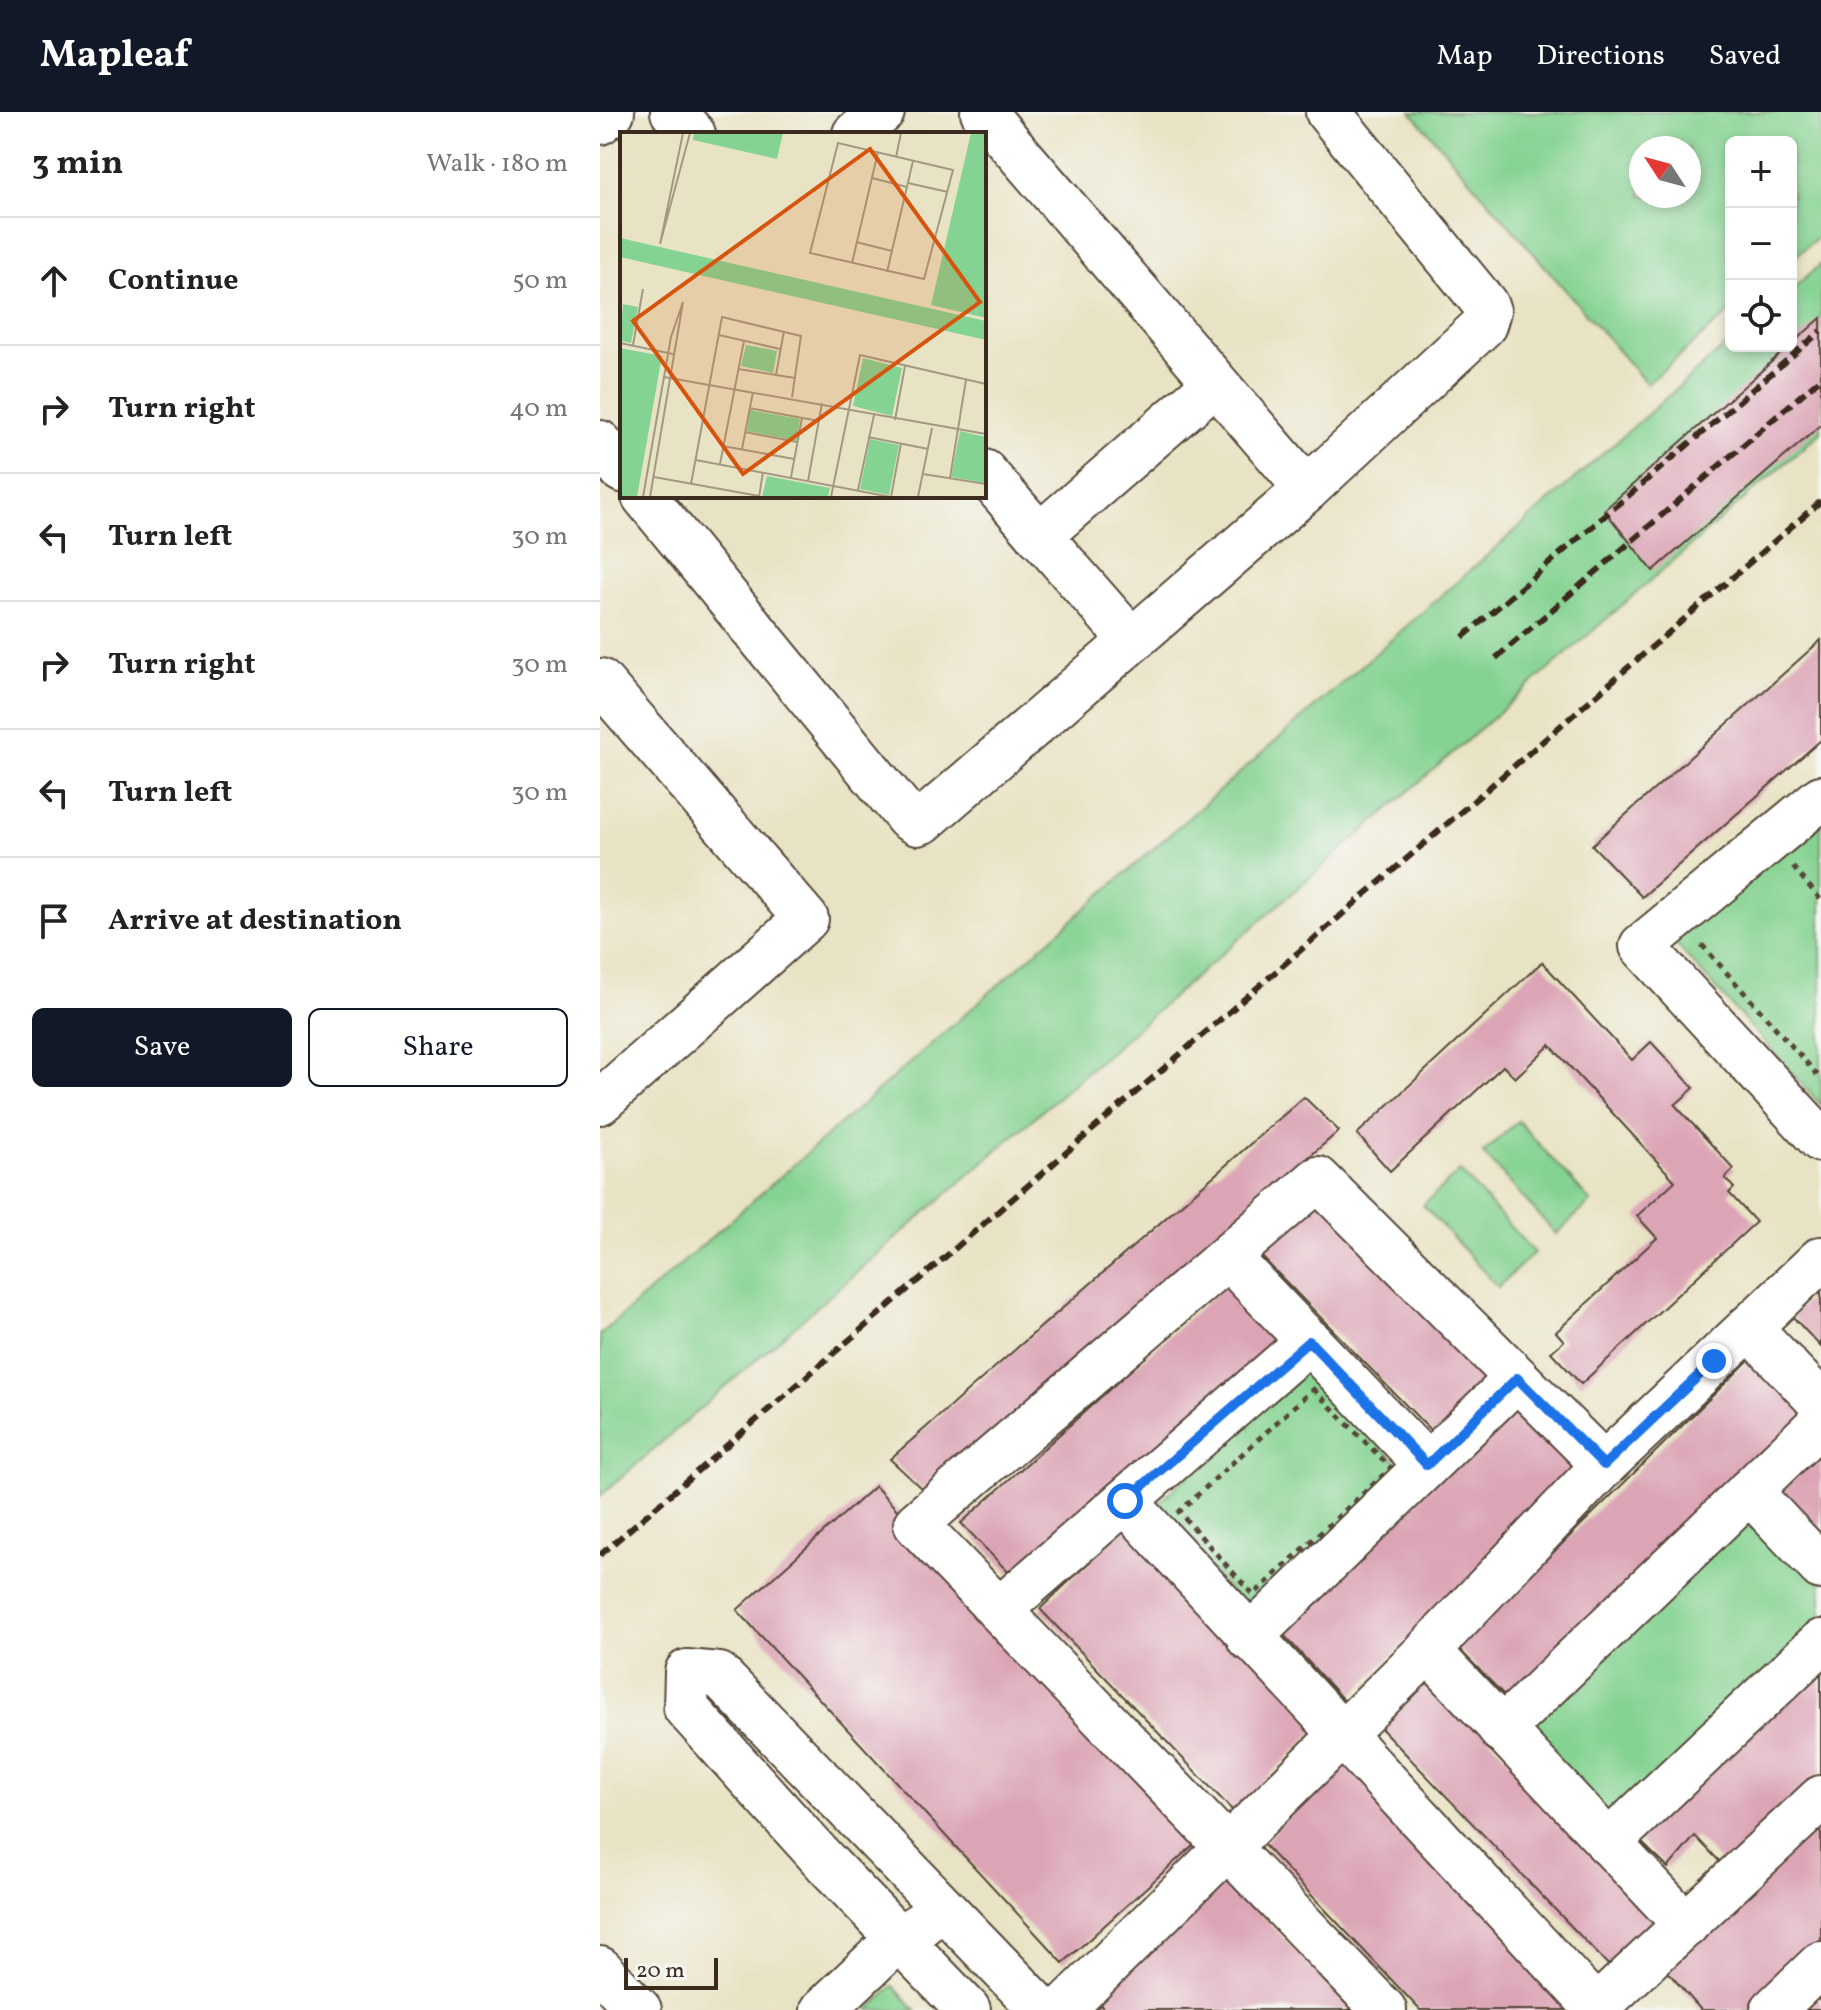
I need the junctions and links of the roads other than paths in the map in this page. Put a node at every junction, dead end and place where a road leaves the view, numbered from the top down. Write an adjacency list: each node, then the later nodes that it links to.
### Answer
1 (612, 112): 6 (street)
2 (673, 112): 7 (street)
3 (882, 112): 8 (street)
4 (983, 112): 9 (street)
5 (1328, 112): 13 (street)
6 (600, 122)
7 (691, 132)
8 (857, 132)
9 (1215, 383): 13 (street); 15 (street)
10 (600, 443): 11 (street)
11 (620, 468)
12 (986, 474): 15 (street)
13 (1307, 489): 16 (street)
14 (646, 498): 16 (street)
15 (1039, 536): 16 (street)
16 (1130, 639)
17 (600, 681): 19 (street)
18 (1821, 798): 20 (street)
19 (600, 1102)
20 (1821, 1140)
21 (1228, 1257): 24 (street); 25 (street); 33 (street)
22 (1821, 1259): 23 (street)
23 (1749, 1327): 26 (street); 29 (street)
24 (1309, 1341): 28 (street); 31 (street)
25 (1517, 1378): 28 (street); 29 (street)
26 (1821, 1403)
27 (1821, 1422): 30 (street)
28 (1427, 1465): 34 (street)
29 (1604, 1465): 36 (street)
30 (1749, 1491): 32 (street); 37 (street)
31 (1125, 1501): 33 (street); 34 (street)
32 (1821, 1567)
33 (999, 1610): 41 (street)
34 (1249, 1638): 38 (street)
35 (1821, 1642): 40 (street)
36 (1428, 1650): 37 (street); 38 (street)
37 (1501, 1730): 40 (street)
38 (1341, 1733): 41 (street); 47 (street)
39 (1821, 1798): 43 (street)
40 (1608, 1843): 43 (street)
41 (1228, 1846): 52 (street); 53 (street)
42 (945, 1910): 44 (street); 44 (street); 51 (street)
43 (1686, 1925): 47 (street)
44 (899, 1938): 49 (street); 50 (street)
45 (1821, 1964): 54 (street)
46 (600, 1969): 48 (street)
47 (1597, 2009)
48 (639, 2010)
49 (823, 2010)
50 (968, 2010)
51 (1042, 2010)
52 (1062, 2010)
53 (1384, 2010)
54 (1773, 2010)

